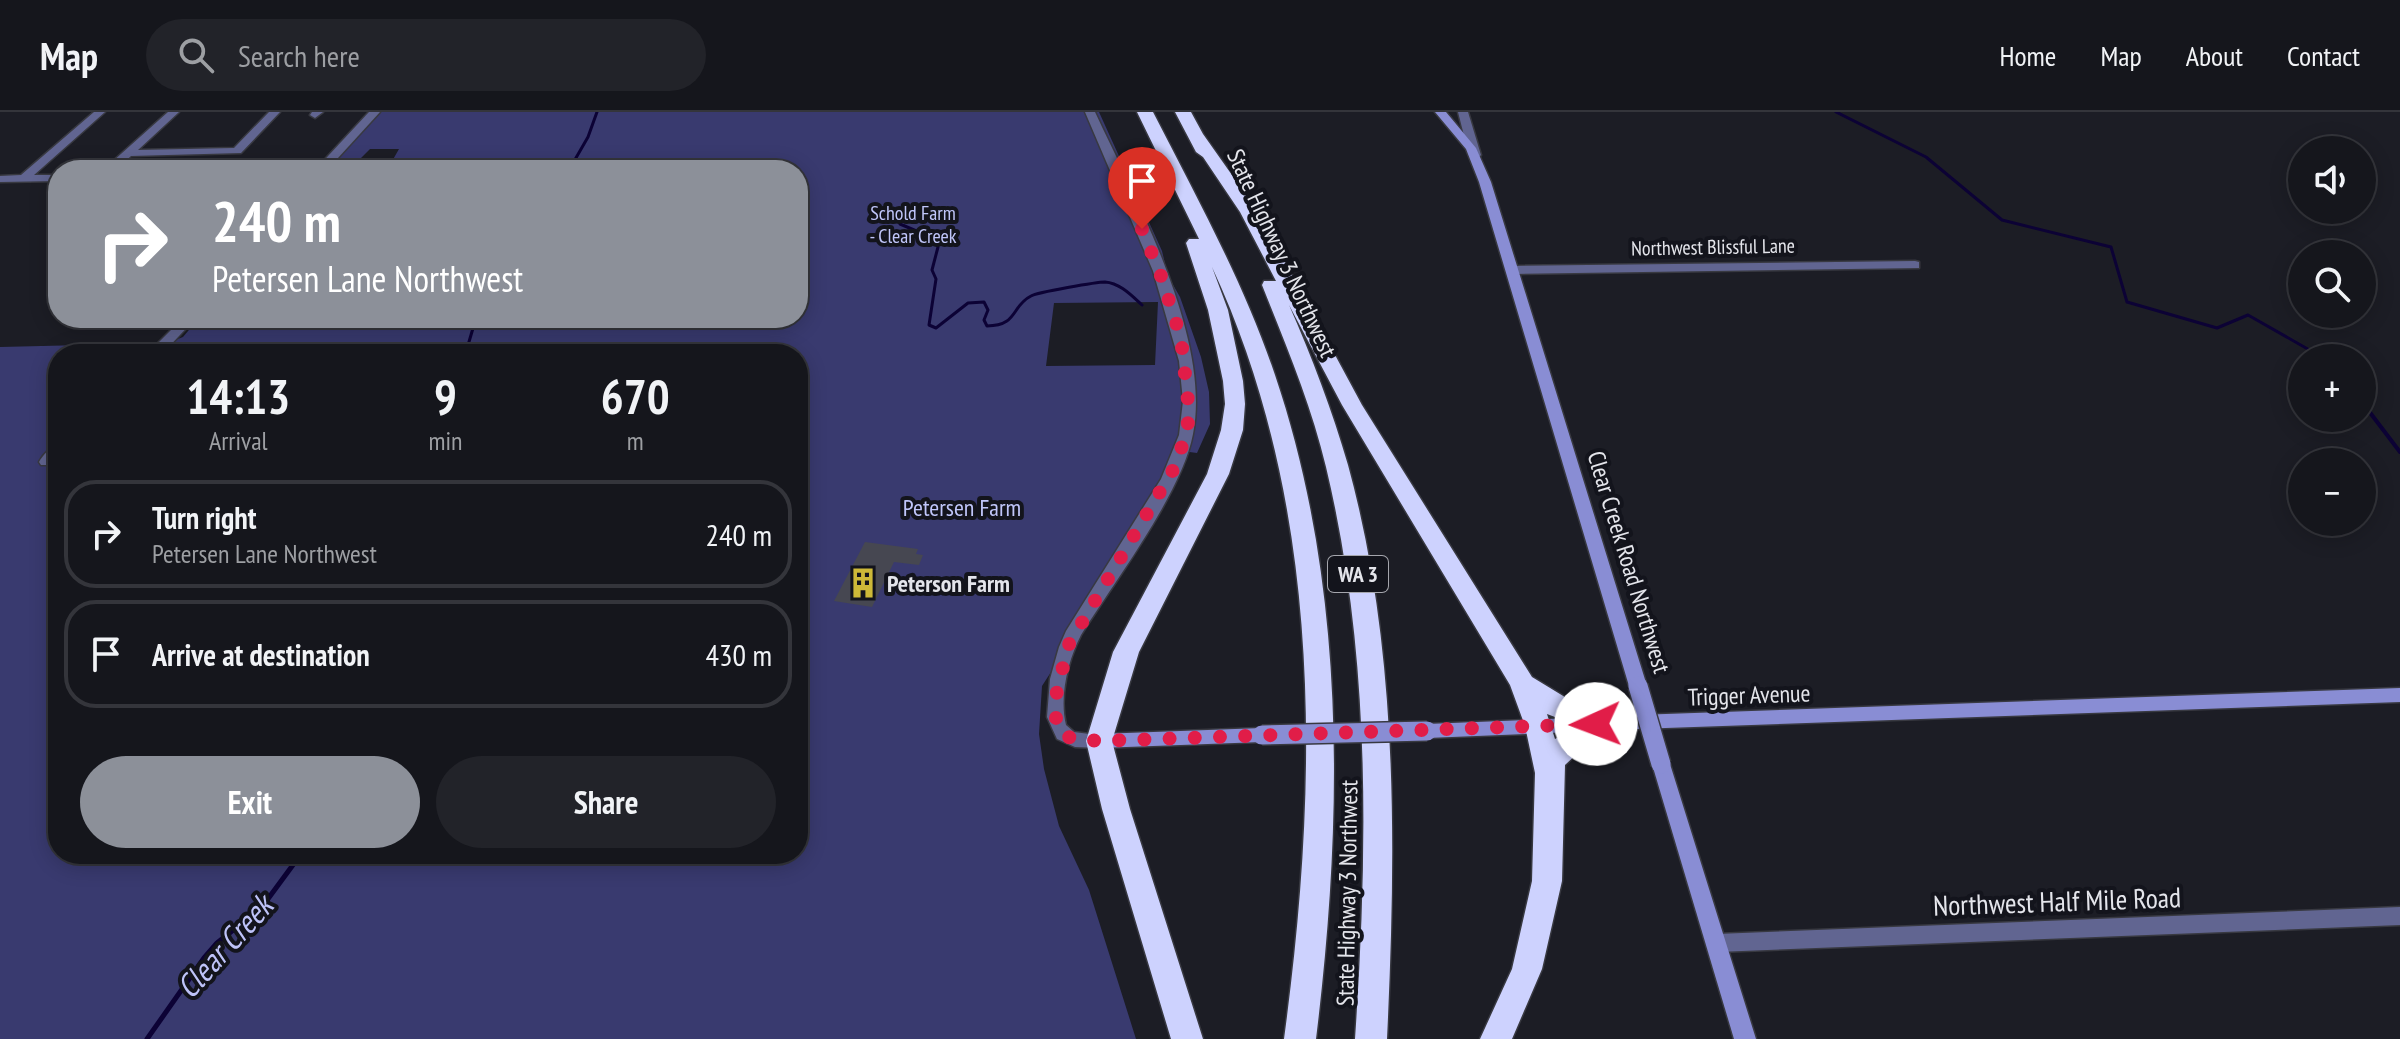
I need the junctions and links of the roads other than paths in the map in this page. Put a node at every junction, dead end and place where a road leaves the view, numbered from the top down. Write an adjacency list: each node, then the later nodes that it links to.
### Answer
1 (100, 112): 18 (street)
2 (174, 112): 11 (street)
3 (275, 112): 11 (street)
4 (375, 112): 14 (street)
5 (1090, 112): 27 (street)
6 (1145, 112): 15 (highway, State Highway 3 Northwest / WA 3)
7 (1183, 112): 10 (highway, State Highway 3 Northwest / WA 3)
8 (1440, 112): 12 (main road, Clear Creek Road Northwest)
9 (1463, 112): 12 (street)
10 (1198, 138): 23 (highway); 33 (highway, State Highway 3 Northwest / WA 3)
11 (128, 153): 13 (street)
12 (1475, 155): 20 (main road, Clear Creek Road Northwest)
13 (120, 160)
14 (330, 160)
15 (1172, 168): 27 (highway); 32 (highway, State Highway 3 Northwest / WA 3)
16 (48, 178): 18 (street)
17 (0, 179): 18 (street)
18 (23, 179)
19 (1915, 265): 20 (street, Northwest Blissful Lane)
20 (1513, 270): 30 (main road, Clear Creek Road Northwest, bridge)
21 (180, 328): 22 (street)
22 (164, 344)
23 (1522, 683): 25 (highway); 26 (highway)
24 (2400, 695): 25 (main road, Trigger Avenue)
25 (1624, 723): 26 (main road, Trigger Avenue); 28 (highway)
26 (1538, 726): 27 (main road, Trigger Avenue, bridge); 28 (highway)
27 (1099, 741): 31 (highway)
28 (1549, 773): 34 (highway)
29 (2400, 916): 30 (street, Northwest Half Mile Road)
30 (1717, 943): 35 (main road, Clear Creek Road Northwest)
31 (1187, 1039)
32 (1300, 1039)
33 (1371, 1039)
34 (1496, 1039)
35 (1745, 1039)

